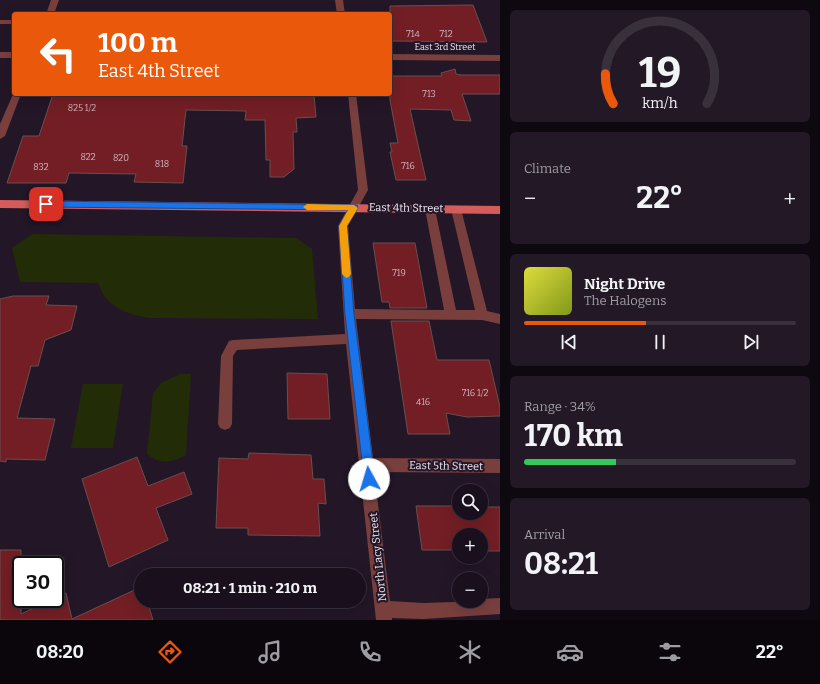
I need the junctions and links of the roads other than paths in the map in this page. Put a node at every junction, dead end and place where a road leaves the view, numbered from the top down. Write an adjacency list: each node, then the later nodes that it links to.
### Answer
1 (55, 0): 3 (street)
2 (339, 0): 4 (street)
3 (51, 12)
4 (341, 12)
5 (0, 22): 6 (street)
6 (12, 22)
7 (0, 55): 8 (street)
8 (12, 55)
9 (392, 57): 10 (street, East 3rd Street)
10 (500, 58)
11 (16, 96): 13 (street)
12 (352, 96): 15 (street, North Lacy Street)
13 (0, 136)
14 (0, 204): 15 (main road, East 4th Street)
15 (354, 208): 16 (main road, East 4th Street); 19 (street, North Lacy Street)
16 (430, 209): 17 (main road, East 4th Street); 20 (street)
17 (456, 209): 18 (main road, East 4th Street); 21 (street)
18 (500, 210)
19 (349, 314): 20 (street); 23 (street, North Lacy Street)
20 (451, 315): 21 (street)
21 (482, 315): 22 (street)
22 (500, 319)
23 (352, 339): 24 (street); 25 (street, North Lacy Street)
24 (225, 424)
25 (368, 465): 26 (street, East 5th Street); 28 (street, North Lacy Street)
26 (500, 466)
27 (500, 606): 28 (street)
28 (384, 614)

